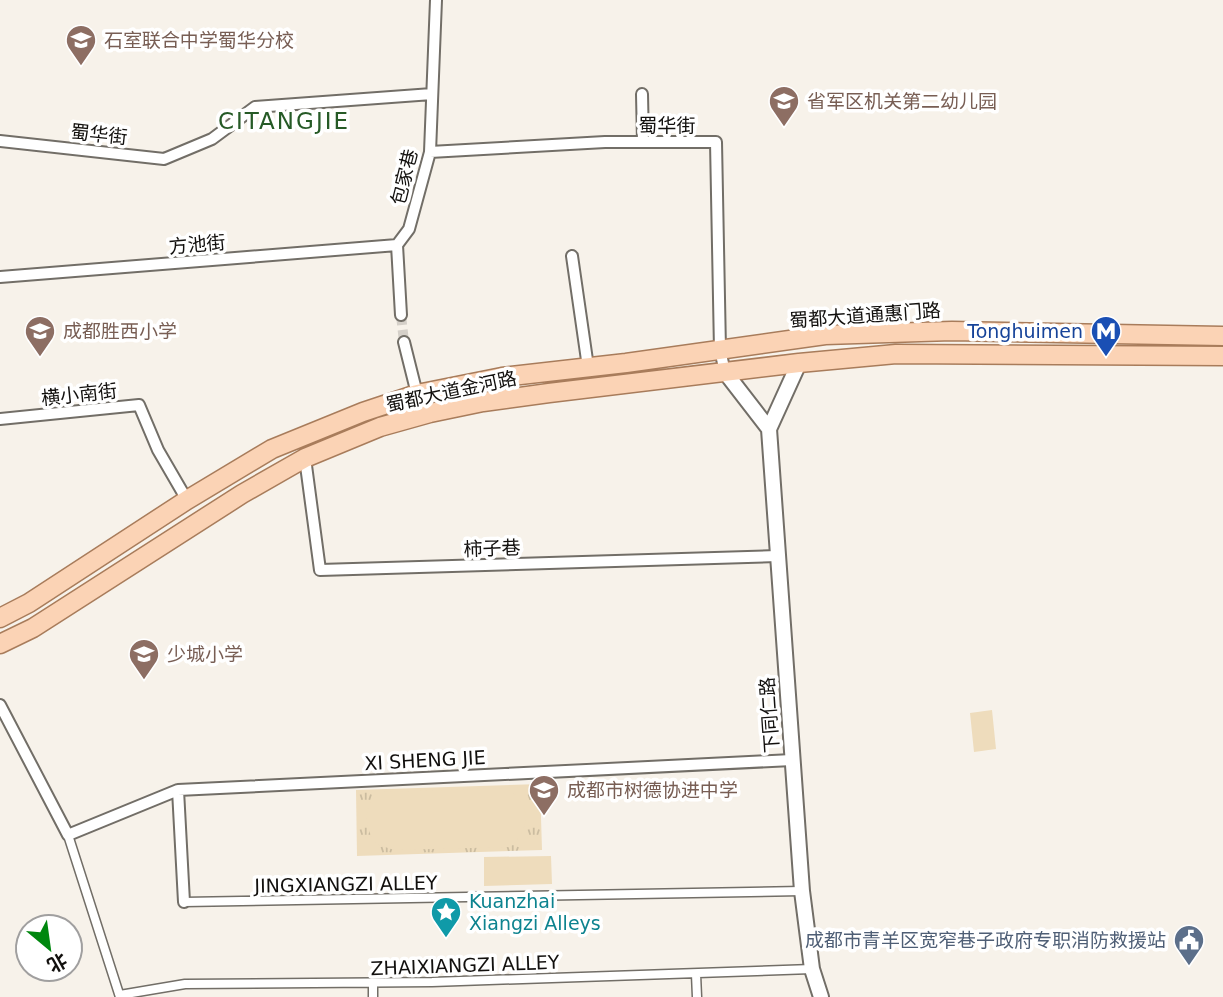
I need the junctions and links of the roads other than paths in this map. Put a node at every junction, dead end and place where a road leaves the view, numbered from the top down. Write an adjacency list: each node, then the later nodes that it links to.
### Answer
1 (436, 0): 2 (street, 包家巷)
2 (432, 94): 4 (street, 蜀华街); 6 (street, 包家巷)
3 (642, 94): 5 (street)
4 (0, 141)
5 (643, 142): 6 (street, 蜀华街); 14 (street, 蜀华街)
6 (430, 152): 7 (street, 包家巷)
7 (397, 245): 9 (street, 方池街); 10 (street)
8 (572, 256): 17 (street)
9 (0, 277)
10 (401, 315)
11 (1223, 336): 12 (main road, 蜀都大道通惠门路)
12 (797, 339): 14 (main road, 蜀都大道通惠门路); 18 (main road)
13 (404, 342): 19 (street)
14 (720, 350): 17 (main road, 蜀都大道金河路); 18 (street, 蜀华街)
15 (1223, 356): 16 (main road)
16 (799, 363): 18 (main road, 蜀都大道金河路); 21 (street, 下同仁路)
17 (588, 367): 19 (main road, 蜀都大道金河路)
18 (725, 372): 21 (street); 22 (main road, 蜀都大道金河路)
19 (417, 394): 23 (main road, 蜀都大道金河路)
20 (0, 419): 23 (street, 横小南街)
21 (769, 429): 24 (street, 下同仁路)
22 (305, 458): 24 (street, 柿子巷); 26 (main road, 蜀都大道金河路)
23 (187, 500): 25 (main road, 蜀都大道金河路)
24 (777, 556): 28 (street, 下同仁路)
25 (0, 618)
26 (0, 644)
27 (0, 705): 30 (street)
28 (792, 760): 29 (street, XI SHENG JIE); 31 (street, 下同仁路)
29 (178, 790): 30 (street, XI SHENG JIE); 32 (street)
30 (68, 835): 36 (street)
31 (802, 891): 32 (street, JINGXIANGZI ALLEY); 33 (street, 下同仁路)
32 (184, 902)
33 (812, 970): 34 (street, ZHAIXIANGZI ALLEY); 39 (street, 下同仁路)
34 (696, 974): 35 (street, ZHAIXIANGZI ALLEY); 38 (street)
35 (373, 983): 36 (street, ZHAIXIANGZI ALLEY); 37 (street)
36 (120, 996)
37 (373, 997)
38 (697, 997)
39 (821, 997)

